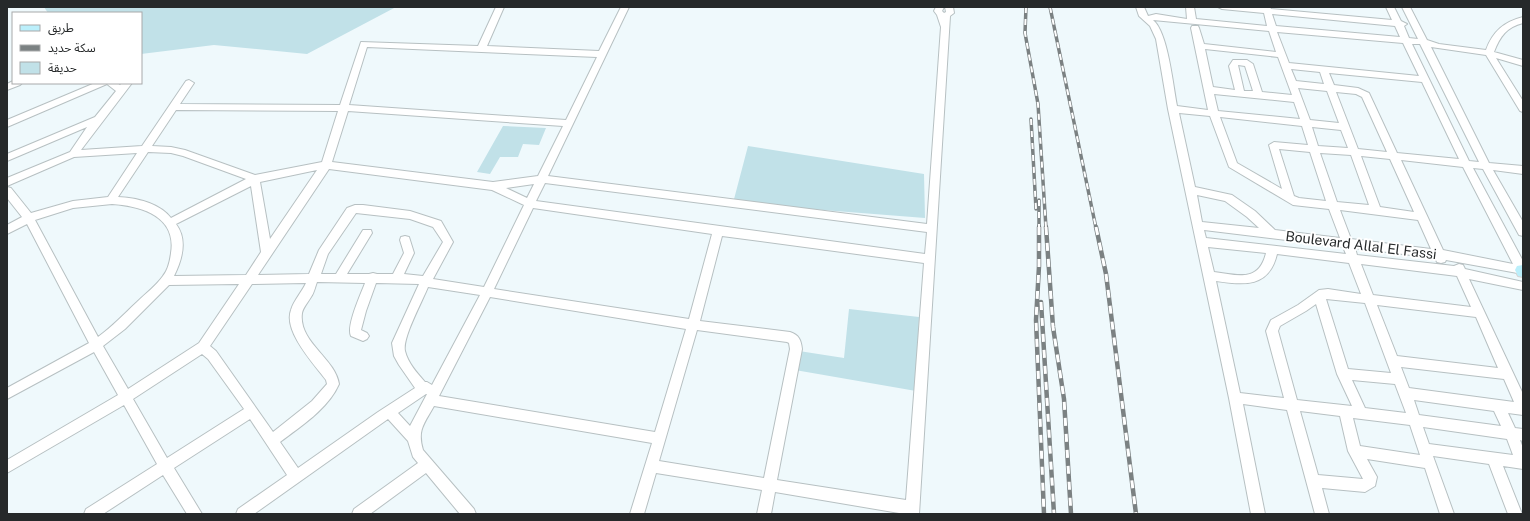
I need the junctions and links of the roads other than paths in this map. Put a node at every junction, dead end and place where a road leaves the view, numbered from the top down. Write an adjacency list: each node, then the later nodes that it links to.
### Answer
1 (500, 7): 22 (street)
2 (625, 7): 24 (street)
3 (1142, 7): 14 (street)
4 (1149, 7): 14 (street)
5 (1157, 7): 14 (street)
6 (1190, 7): 16 (street)
7 (1222, 7): 8 (street)
8 (1227, 7): 11 (street)
9 (1390, 7): 15 (street)
10 (1406, 7): 17 (street)
11 (1266, 9): 15 (street); 18 (street)
12 (944, 10): 75 (street)
13 (1523, 20): 23 (street)
14 (1157, 21): 16 (street); 43 (street)
15 (1398, 24): 17 (street); 19 (street)
16 (1194, 25): 18 (street); 20 (street)
17 (1416, 26): 21 (street)
18 (1274, 32): 19 (street); 25 (street)
19 (1408, 44): 21 (street); 29 (street)
20 (1200, 46): 25 (street); 36 (street)
21 (1424, 46): 23 (street); 58 (street)
22 (481, 49): 24 (street); 41 (street)
23 (1489, 53): 26 (street); 42 (street)
24 (602, 54): 46 (street)
25 (1282, 54): 27 (street)
26 (1523, 62)
27 (1286, 66): 28 (street); 33 (street)
28 (1323, 69): 29 (street); 35 (street)
29 (1424, 80): 56 (street)
30 (189, 83): 40 (street)
31 (101, 84): 48 (street)
32 (114, 84): 34 (street)
33 (1293, 84): 35 (street); 39 (street)
34 (124, 87): 45 (street)
35 (1331, 88): 49 (street); 54 (street)
36 (1209, 90): 37 (street); 44 (street)
37 (1240, 92): 38 (street); 38 (street)
38 (1258, 94): 39 (street)
39 (1298, 99): 47 (street)
40 (174, 107): 41 (street); 50 (street)
41 (344, 108): 46 (street); 57 (street)
42 (1523, 109)
43 (1173, 110): 44 (street); 64 (street)
44 (1214, 114): 47 (street); 66 (street)
45 (98, 119): 53 (street); 55 (street)
46 (568, 123): 61 (street)
47 (1306, 123): 49 (street); 51 (street)
48 (7, 124)
49 (1345, 127): 52 (street)
50 (146, 149): 53 (street); 60 (street); 67 (street)
51 (1315, 149): 52 (street); 66 (street); 69 (street)
52 (1354, 152): 54 (street); 70 (street)
53 (73, 154): 62 (street)
54 (1395, 156): 56 (street); 71 (street)
55 (7, 158)
56 (1466, 164): 58 (street); 91 (street)
57 (326, 165): 60 (street); 63 (street); 85 (street)
58 (1486, 166): 59 (street); 78 (street)
59 (1523, 170)
60 (255, 179): 73 (street); 85 (street)
61 (543, 179): 63 (street); 68 (street); 75 (street)
62 (7, 182)
63 (493, 186): 68 (street)
64 (1191, 190): 74 (street); 80 (street)
65 (7, 191): 72 (street)
66 (1290, 198): 69 (street)
67 (111, 200): 72 (street); 73 (street)
68 (530, 204): 77 (street); 102 (street)
69 (1333, 206): 70 (street); 83 (street)
70 (1376, 210): 71 (street)
71 (1422, 217): 86 (street)
72 (29, 219): 76 (street); 108 (street)
73 (170, 223): 99 (street)
74 (1198, 225): 80 (street, Boulevard Allal El Fassi); 82 (street)
75 (932, 229): 88 (street)
76 (7, 230)
77 (718, 231): 88 (street); 106 (street)
78 (1523, 232)
79 (367, 233): 96 (street)
80 (1272, 234): 83 (street, Boulevard Allal El Fassi)
81 (405, 240): 97 (street)
82 (1202, 242): 84 (street, Boulevard Allal El Fassi); 93 (street)
83 (1348, 243): 86 (street, Boulevard Allal El Fassi); 89 (street)
84 (1272, 251): 89 (street, Boulevard Allal El Fassi); 93 (street)
85 (267, 253): 98 (street)
86 (1439, 254): 87 (street, Boulevard Allal El Fassi); 90 (street)
87 (1454, 257): 91 (street, Boulevard Allal El Fassi); 92 (street)
88 (930, 259): 143 (street)
89 (1353, 259): 90 (street, Boulevard Allal El Fassi); 104 (street)
90 (1446, 269): 92 (street, Boulevard Allal El Fassi)
91 (1523, 271)
92 (1461, 272): 101 (street, Boulevard Allal El Fassi); 105 (street)
93 (1209, 276): 118 (street)
94 (373, 277): 96 (street); 97 (street); 107 (street)
95 (312, 278): 96 (street); 98 (street); 100 (street); 130 (street)
96 (339, 278)
97 (397, 278): 100 (street)
98 (248, 280): 99 (street); 109 (street)
99 (165, 281): 108 (street)
100 (425, 282): 102 (street); 116 (street)
101 (1523, 286)
102 (487, 292): 106 (street); 116 (street)
103 (1319, 295): 104 (street); 111 (street); 119 (street)
104 (1368, 298): 105 (street); 110 (street)
105 (1479, 313): 112 (street)
106 (693, 325): 129 (street); 142 (street)
107 (363, 336)
108 (96, 345): 115 (street); 117 (street)
109 (203, 347): 117 (street); 122 (street)
110 (1392, 360): 112 (street); 113 (street)
111 (1343, 374): 113 (street); 125 (street)
112 (1508, 374): 121 (street)
113 (1400, 379): 114 (street)
114 (1405, 393): 120 (street); 126 (street)
115 (7, 394)
116 (427, 395): 124 (street); 128 (street); 129 (street)
117 (126, 396): 137 (street); 139 (street)
118 (1236, 398): 119 (street); 151 (street)
119 (1292, 404): 123 (street); 141 (street)
120 (1498, 405): 121 (street); 127 (street)
121 (1523, 409)
122 (252, 411): 130 (street); 137 (street)
123 (1344, 411): 125 (street); 132 (street)
124 (389, 412): 128 (street); 140 (street)
125 (1362, 412): 126 (street)
126 (1415, 420): 127 (street); 131 (street)
127 (1517, 434): 135 (street)
128 (412, 438): 136 (street)
129 (658, 438): 138 (street)
130 (272, 440): 140 (street)
131 (1425, 449): 133 (street); 134 (street)
132 (1355, 451): 134 (street); 141 (street)
133 (1494, 459): 135 (street); 154 (street)
134 (1429, 463): 153 (street)
135 (1522, 463)
136 (427, 464): 147 (street); 148 (street)
137 (165, 466): 144 (street); 145 (street)
138 (653, 466): 142 (street); 149 (street)
139 (7, 467)
140 (296, 477): 146 (street)
141 (1313, 480): 152 (street)
142 (769, 484): 143 (street); 150 (street)
143 (912, 511)
144 (91, 514)
145 (194, 514)
146 (243, 514)
147 (358, 514)
148 (469, 514)
149 (637, 514)
150 (764, 514)
151 (1258, 514)
152 (1322, 514)
153 (1447, 514)
154 (1515, 514)

